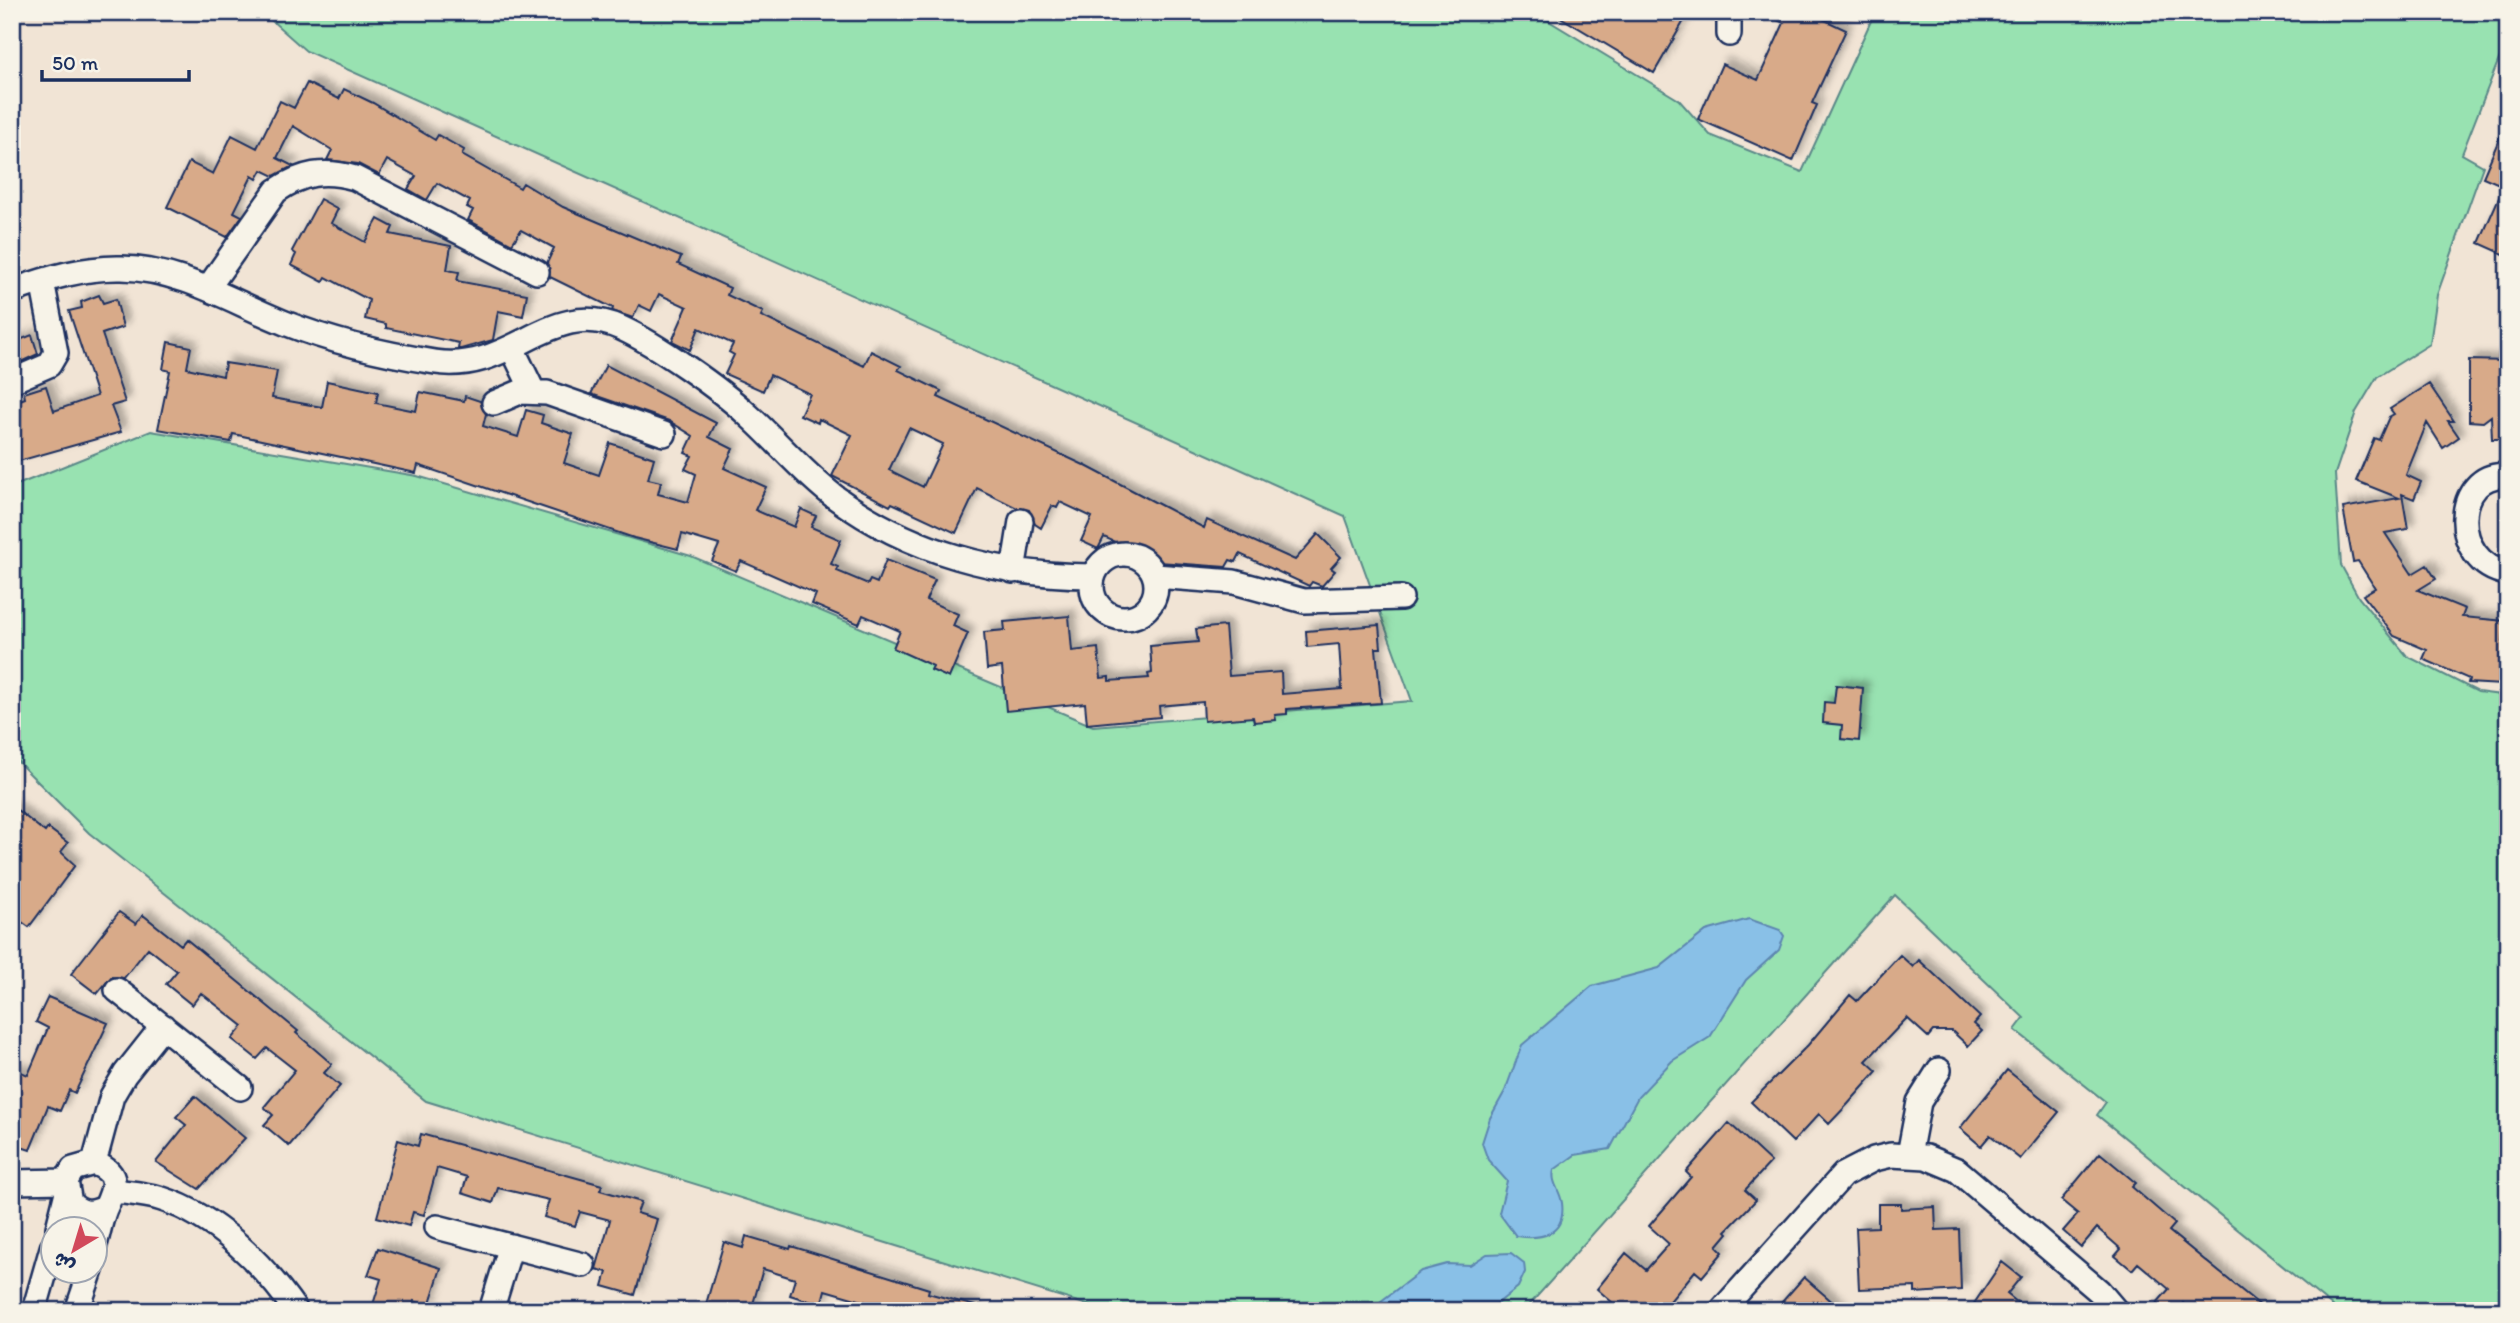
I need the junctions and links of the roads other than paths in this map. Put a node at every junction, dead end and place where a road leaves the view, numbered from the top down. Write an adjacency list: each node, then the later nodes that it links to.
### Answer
1 (537, 272): 3 (street)
2 (42, 281): 3 (street); 4 (street); 6 (street)
3 (208, 288): 5 (street)
4 (12, 291)
5 (513, 348): 7 (street); 12 (street)
6 (12, 381)
7 (533, 391): 8 (street); 9 (street)
8 (494, 402)
9 (664, 434)
10 (2508, 476): 13 (street)
11 (1020, 521): 12 (street)
12 (1013, 571): 14 (street)
13 (2508, 573)
14 (1093, 576): 15 (street); 15 (street)
15 (1155, 576): 16 (street)
16 (1401, 598)
17 (117, 990): 18 (street)
18 (163, 1026): 20 (street); 22 (street)
19 (1938, 1070): 21 (street)
20 (240, 1088)
21 (1909, 1155): 35 (street); 36 (street)
22 (94, 1163): 24 (street); 25 (street)
23 (12, 1182): 24 (street)
24 (66, 1189): 25 (street); 26 (street)
25 (110, 1199): 27 (street); 33 (street)
26 (61, 1214)
27 (105, 1214)
28 (437, 1227): 29 (street)
29 (510, 1246): 30 (street); 34 (street)
30 (583, 1265)
31 (42, 1284): 32 (street)
32 (34, 1311)
33 (296, 1311)
34 (491, 1311)
35 (1721, 1311)
36 (2116, 1311)

